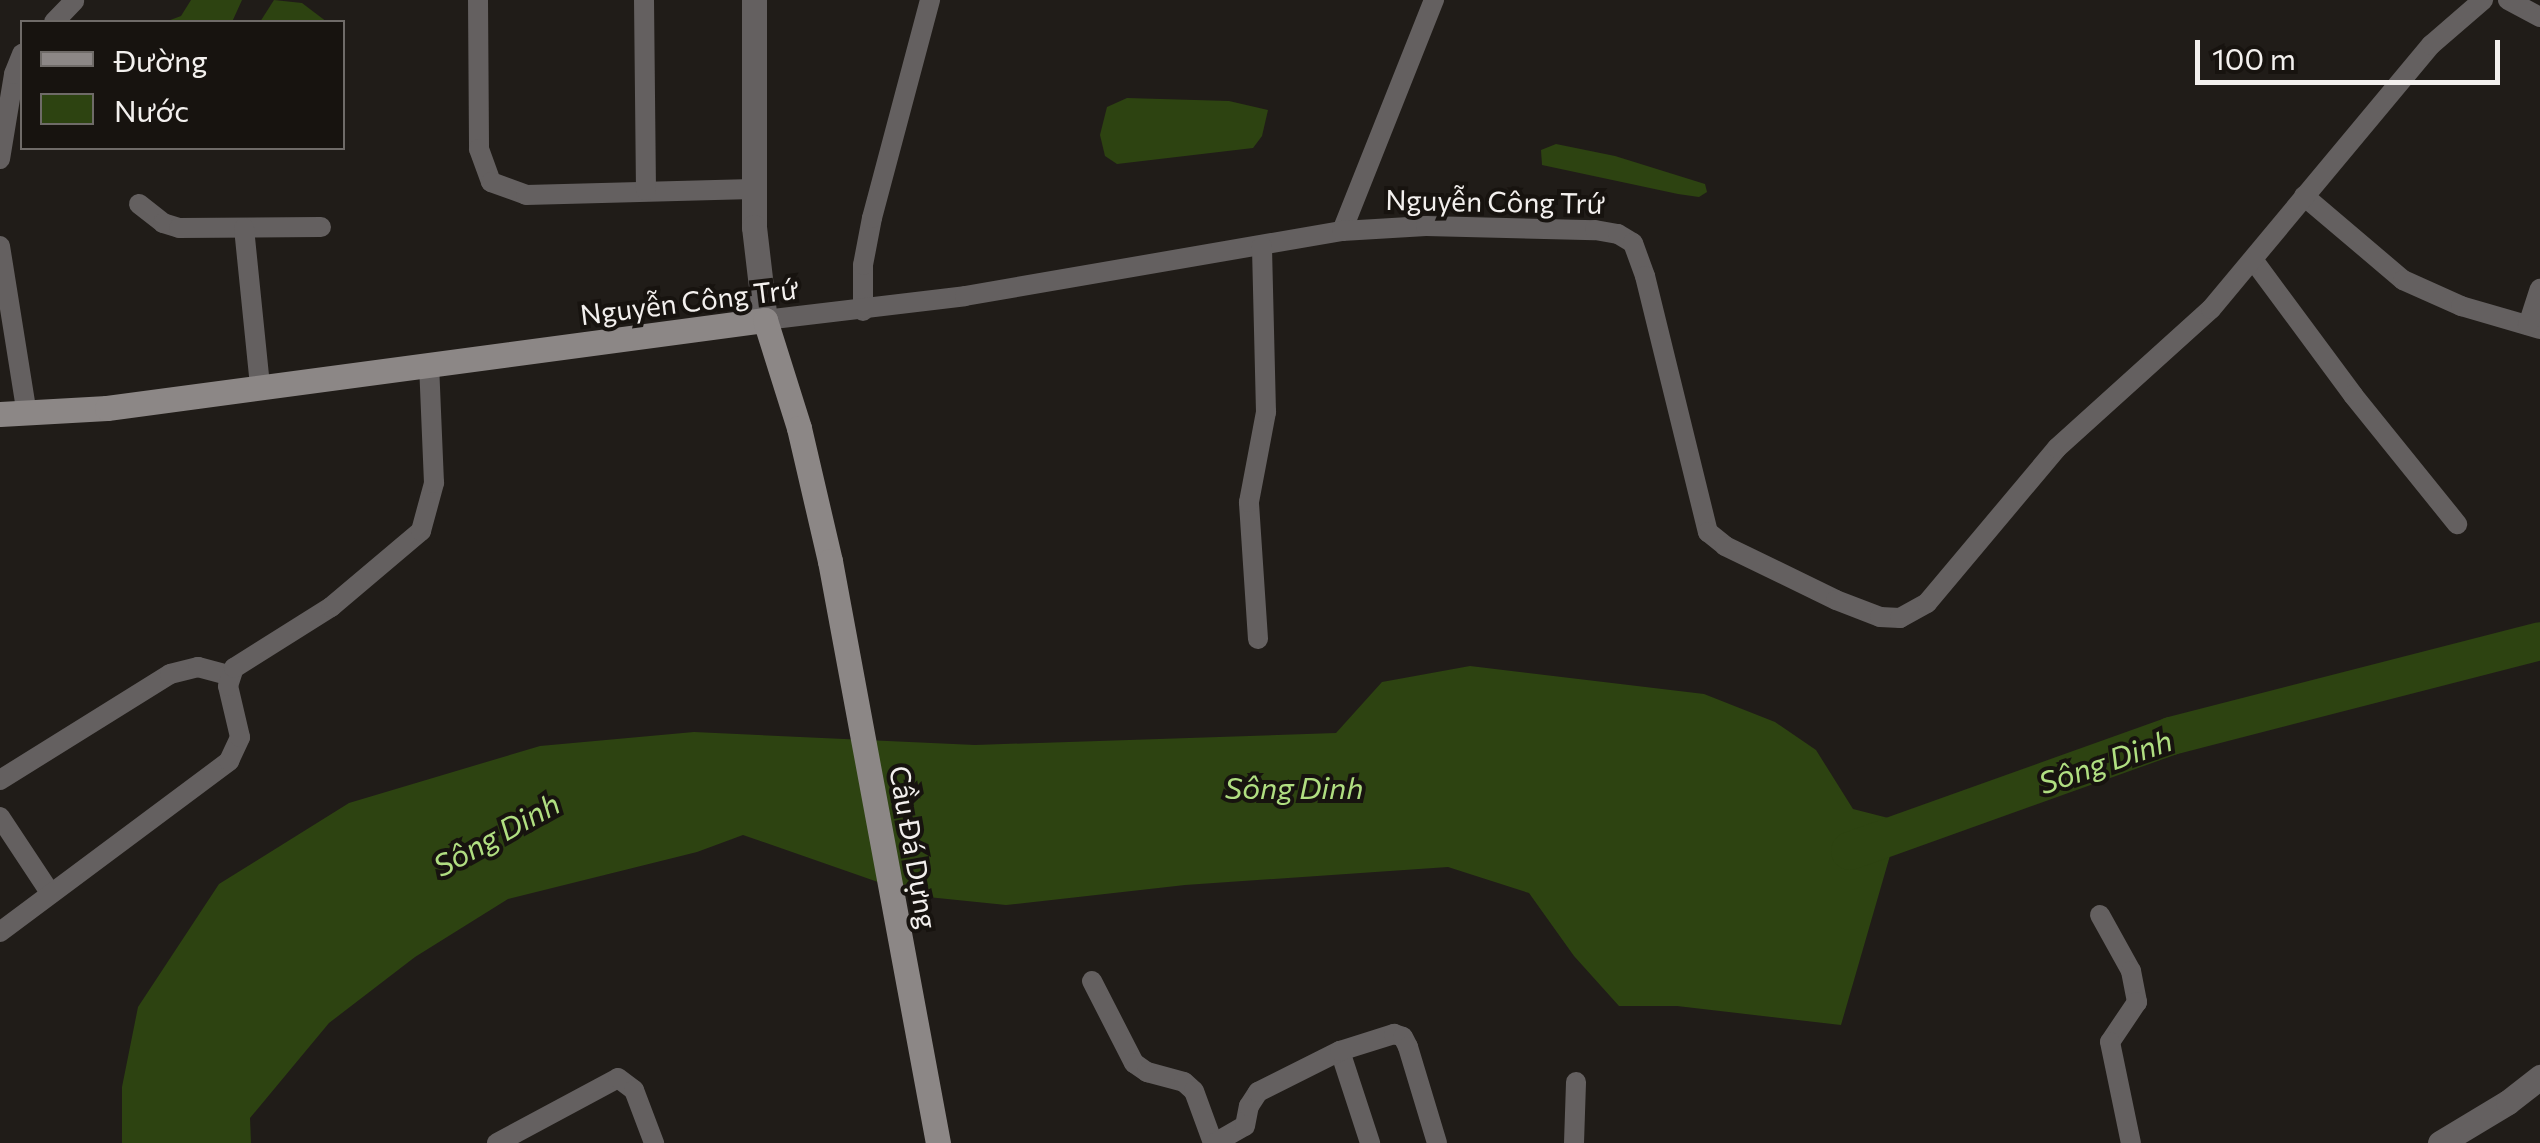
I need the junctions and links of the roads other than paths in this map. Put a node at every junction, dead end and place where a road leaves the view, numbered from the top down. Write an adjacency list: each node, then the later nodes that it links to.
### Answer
1 (478, 0): 13 (street)
2 (644, 0): 13 (street)
3 (754, 0): 14 (street)
4 (930, 0): 24 (street)
5 (1434, 0): 19 (street)
6 (2483, 0): 15 (street, Nguyễn Công Trứ)
7 (2508, 0): 9 (street)
8 (74, 1): 10 (street)
9 (2540, 17)
10 (56, 20)
11 (20, 59): 12 (street)
12 (0, 158)
13 (646, 190): 14 (street)
14 (753, 190): 25 (street)
15 (2304, 196): 22 (street, Nguyễn Công Trứ); 26 (street)
16 (139, 204): 18 (street)
17 (321, 227): 18 (street)
18 (244, 228): 28 (street)
19 (1342, 231): 21 (street, Nguyễn Công Trứ); 22 (street, Nguyễn Công Trứ)
20 (0, 246): 30 (street)
21 (1262, 246): 24 (street, Nguyễn Công Trứ); 32 (street)
22 (2254, 261): 31 (street)
23 (2540, 289): 26 (street)
24 (863, 311): 25 (street, Nguyễn Công Trứ)
25 (764, 320): 27 (main road, Nguyễn Công Trứ); 45 (main road, Cầu Đá Dựng)
26 (2534, 327)
27 (429, 366): 28 (main road, Nguyễn Công Trứ); 33 (street)
28 (260, 386): 30 (main road, Nguyễn Công Trứ)
29 (0, 414): 30 (main road, Nguyễn Công Trứ)
30 (27, 414)
31 (2458, 524)
32 (1258, 640)
33 (228, 675): 34 (street); 36 (street)
34 (0, 780)
35 (0, 816): 36 (street)
36 (51, 894): 38 (street)
37 (2100, 915): 50 (street)
38 (0, 932)
39 (1092, 981): 46 (street)
40 (1340, 1051): 46 (street); 47 (street); 48 (street)
41 (2540, 1077): 51 (street)
42 (1576, 1082): 49 (street)
43 (497, 1143): 44 (street)
44 (654, 1143)
45 (938, 1143)
46 (1214, 1143)
47 (1370, 1143)
48 (1436, 1143)
49 (1574, 1143)
50 (2131, 1143)
51 (2440, 1143)

